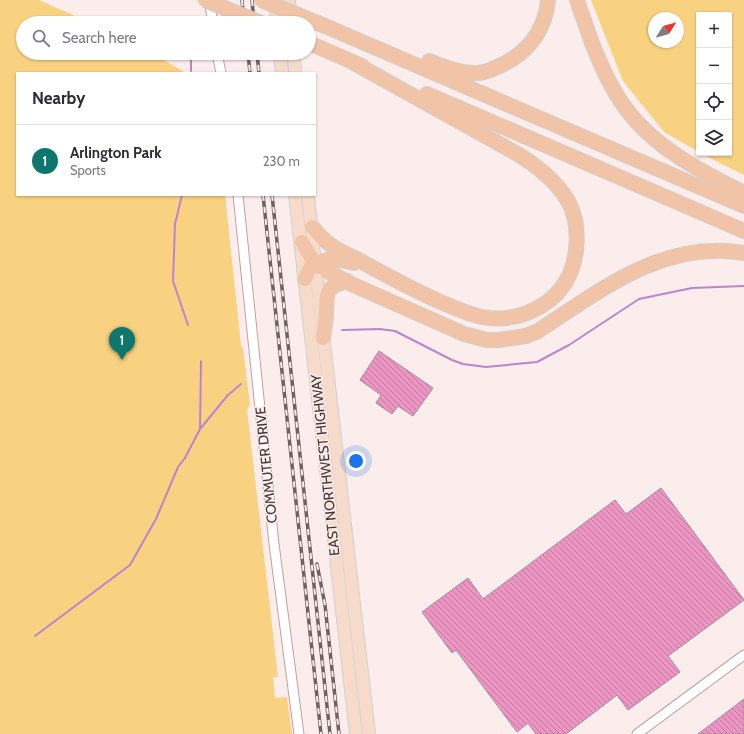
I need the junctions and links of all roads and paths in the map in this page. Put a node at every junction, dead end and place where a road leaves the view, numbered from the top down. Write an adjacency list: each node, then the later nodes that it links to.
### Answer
1 (205, 0): 9 (highway, bridge)
2 (209, 0): 8 (street)
3 (261, 0): 12 (highway, bridge)
4 (275, 0): 10 (main road)
5 (289, 0): 11 (main road)
6 (548, 0): 14 (highway)
7 (577, 0): 23 (highway)
8 (212, 16)
9 (244, 16)
10 (276, 16)
11 (290, 16)
12 (300, 16)
13 (316, 22): 14 (highway, bridge)
14 (347, 36): 27 (highway)
15 (316, 46): 19 (highway)
16 (218, 60): 20 (street)
17 (281, 60): 21 (main road)
18 (294, 60): 22 (main road)
19 (354, 63): 29 (highway); 33 (highway)
20 (221, 72)
21 (282, 72)
22 (295, 72)
23 (744, 193)
24 (238, 196): 40 (street, COMMUTER DRIVE)
25 (296, 196): 30 (main road, EAST NORTHWEST HIGHWAY)
26 (308, 196): 28 (main road, EAST NORTHWEST HIGHWAY)
27 (744, 206)
28 (312, 227): 32 (main road, EAST NORTHWEST HIGHWAY); 33 (highway)
29 (744, 231)
30 (302, 242): 32 (highway); 34 (main road, EAST NORTHWEST HIGHWAY)
31 (744, 253): 35 (highway)
32 (315, 264): 33 (highway); 34 (highway); 35 (highway); 36 (main road, EAST NORTHWEST HIGHWAY)
33 (383, 273)
34 (305, 279): 37 (main road, EAST NORTHWEST HIGHWAY)
35 (347, 281): 36 (highway)
36 (323, 338): 38 (main road, EAST NORTHWEST HIGHWAY)
37 (326, 463): 38 (main road); 41 (main road, EAST NORTHWEST HIGHWAY)
38 (338, 467): 42 (main road, EAST NORTHWEST HIGHWAY)
39 (744, 655): 43 (street)
40 (298, 734)
41 (356, 734)
42 (368, 734)
43 (637, 734)

